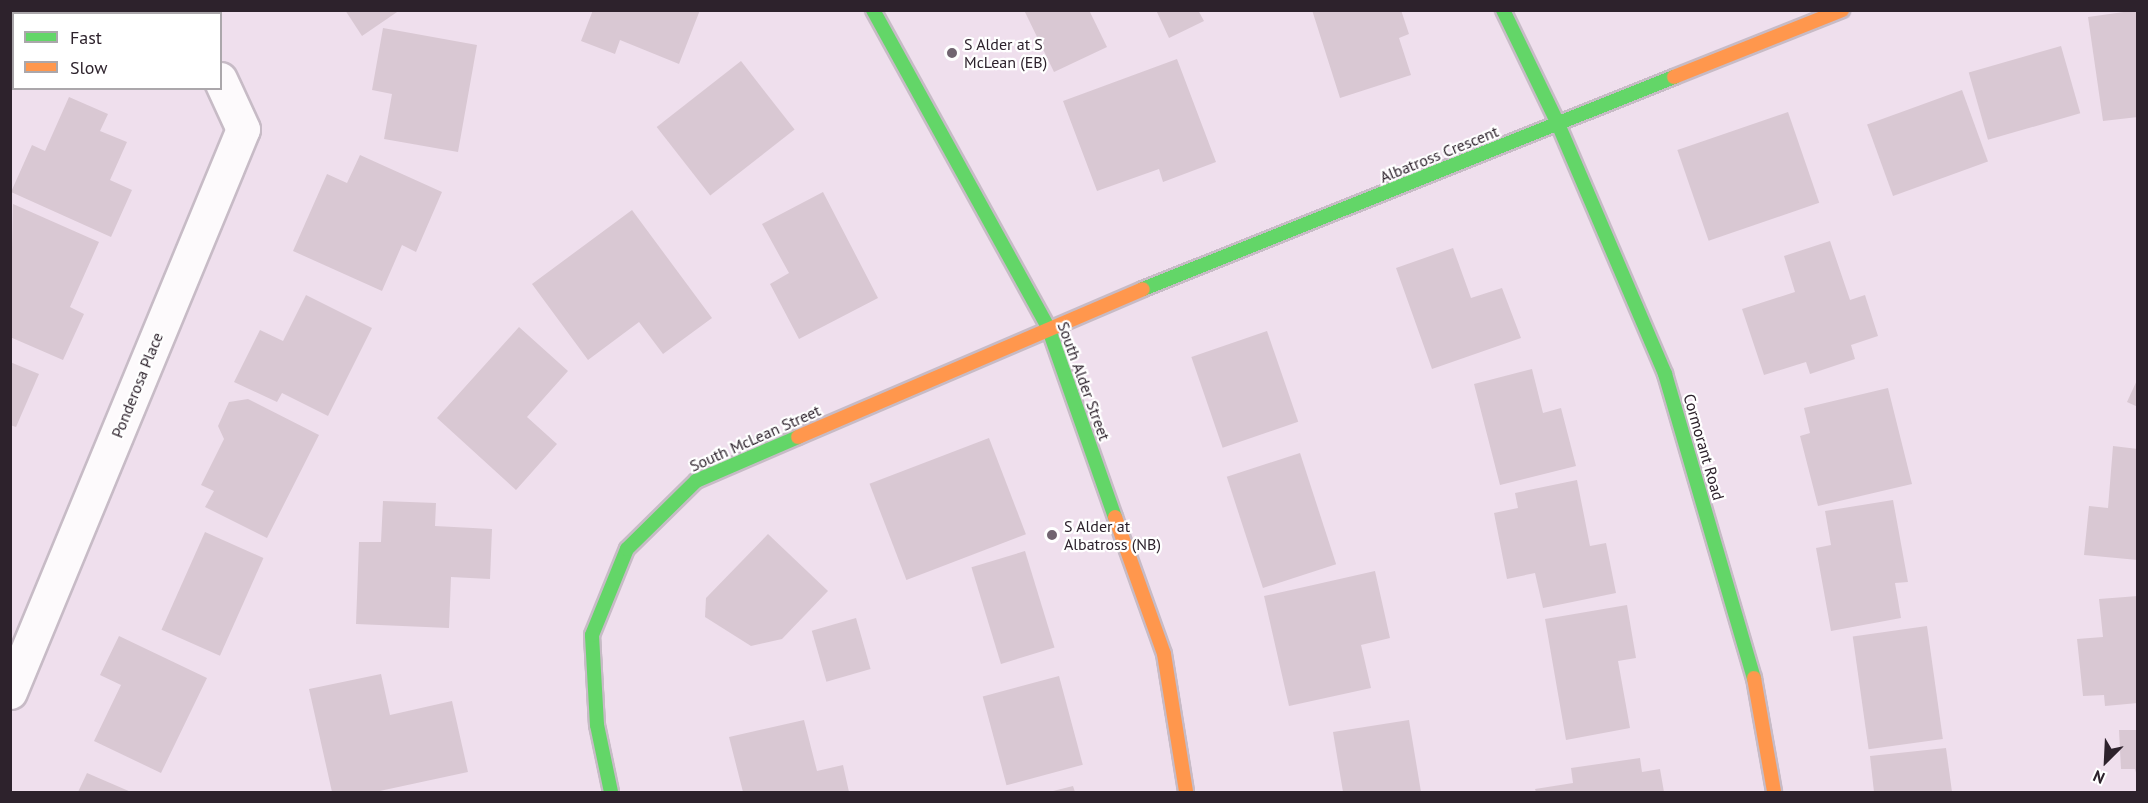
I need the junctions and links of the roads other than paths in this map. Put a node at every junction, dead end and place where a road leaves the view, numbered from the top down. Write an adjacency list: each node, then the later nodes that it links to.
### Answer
1 (873, 10): 6 (street, South Alder Street)
2 (1503, 10): 5 (street, Cormorant Road)
3 (1842, 10): 5 (street, Albatross Crescent)
4 (222, 83): 7 (street, Ponderosa Place)
5 (1558, 124): 6 (street, Albatross Crescent); 10 (street, Cormorant Road)
6 (1048, 327): 8 (street, South McLean Street); 9 (street, South Alder Street)
7 (10, 692)
8 (611, 792)
9 (1186, 792)
10 (1774, 792)

